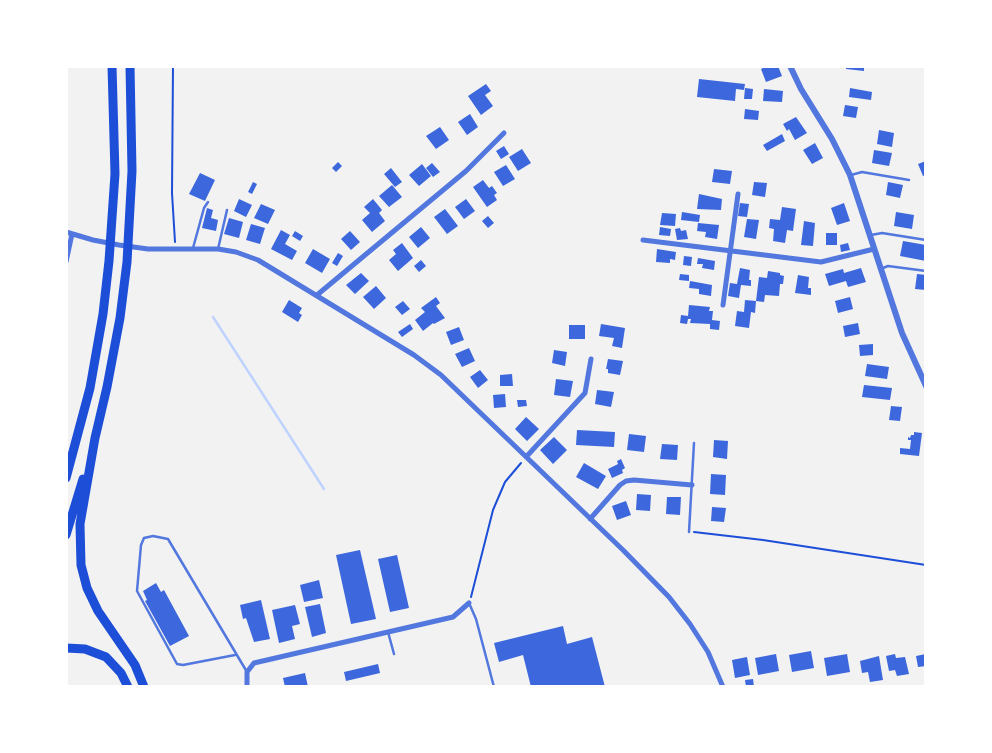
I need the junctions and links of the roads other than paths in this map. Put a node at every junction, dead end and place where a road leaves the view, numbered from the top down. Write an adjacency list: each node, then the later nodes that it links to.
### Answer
1 (112, 66): 28 (highway)
2 (130, 66): 25 (highway)
3 (790, 66): 5 (street)
4 (504, 134): 21 (street)
5 (850, 175): 6 (lane); 11 (street)
6 (910, 180)
7 (738, 194): 17 (street)
8 (208, 202): 15 (lane)
9 (227, 210): 16 (lane)
10 (69, 233): 15 (street); 18 (street)
11 (870, 235): 13 (lane); 14 (street)
12 (643, 240): 17 (street)
13 (926, 240)
14 (874, 248): 17 (street); 19 (street)
15 (193, 249): 16 (street)
16 (218, 249): 21 (street)
17 (730, 252): 22 (street)
18 (66, 262)
19 (880, 268): 20 (lane); 24 (street)
20 (926, 271)
21 (317, 295): 27 (street)
22 (723, 305)
23 (590, 359): 27 (street)
24 (926, 386)
25 (95, 438): 32 (highway); 40 (highway)
26 (694, 443): 29 (lane)
27 (526, 457): 30 (street)
28 (66, 478)
29 (692, 485): 30 (street); 31 (lane)
30 (590, 519): 43 (street)
31 (689, 532)
32 (66, 535)
33 (469, 604): 34 (street); 42 (lane)
34 (388, 632): 36 (lane); 38 (street)
35 (66, 648): 39 (highway)
36 (394, 654)
37 (235, 655): 37 (lane); 38 (lane)
38 (247, 672): 41 (street)
39 (128, 687)
40 (144, 687)
41 (247, 687)
42 (494, 687)
43 (723, 687)

